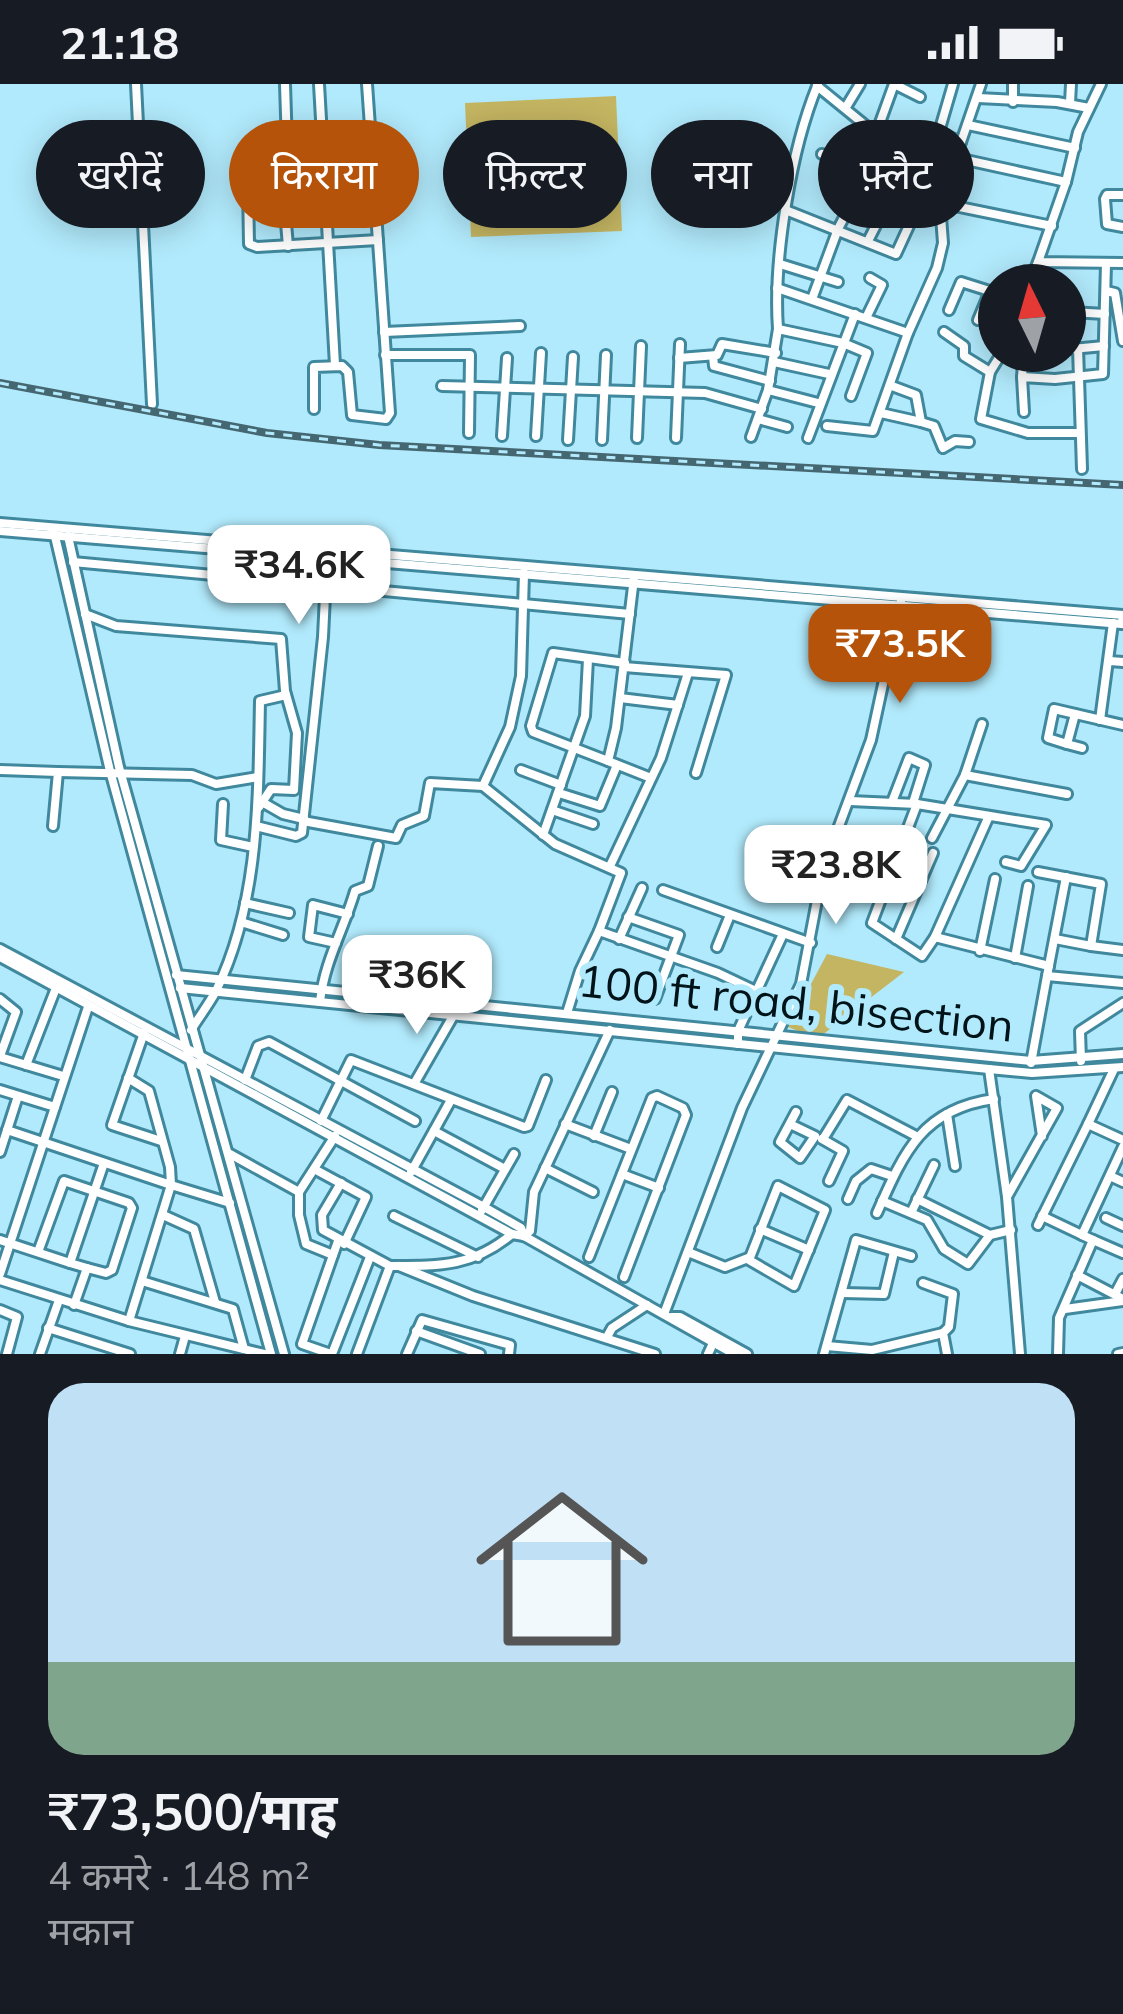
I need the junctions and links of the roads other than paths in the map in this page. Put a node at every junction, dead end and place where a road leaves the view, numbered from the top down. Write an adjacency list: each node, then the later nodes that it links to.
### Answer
1 (136, 84): 102 (street)
2 (285, 84): 18 (street)
3 (319, 84): 19 (street)
4 (367, 84): 20 (street)
5 (860, 84): 16 (street)
6 (953, 84): 23 (street)
7 (981, 84): 13 (street)
8 (1012, 84): 14 (street)
9 (1071, 84): 15 (street)
10 (1101, 84): 17 (street)
11 (818, 85): 16 (street); 28 (street)
12 (920, 98): 22 (street)
13 (978, 98): 14 (street); 24 (street)
14 (1013, 102): 15 (street)
15 (1070, 103): 17 (street)
16 (846, 107): 21 (street)
17 (1089, 108): 26 (street)
18 (286, 120)
19 (321, 120)
20 (369, 120)
21 (860, 120)
22 (881, 120)
23 (943, 120)
24 (970, 120)
25 (974, 126): 26 (street)
26 (1075, 148): 29 (street)
27 (974, 162): 29 (street)
28 (794, 168)
29 (1066, 182): 33 (street)
30 (1123, 195): 34 (street)
31 (974, 210): 33 (street)
32 (794, 213): 43 (street)
33 (1052, 226): 48 (street)
34 (1123, 227)
35 (249, 228): 47 (street)
36 (286, 228): 47 (street)
37 (327, 228): 46 (street)
38 (377, 228): 44 (street)
39 (785, 228): 50 (street)
40 (875, 228): 45 (street)
41 (909, 228): 45 (street)
42 (941, 228): 68 (street)
43 (838, 229): 45 (street); 52 (street)
44 (378, 240): 46 (street); 66 (street)
45 (868, 241)
46 (328, 243): 47 (street); 83 (street)
47 (288, 246)
48 (1038, 262): 51 (street)
49 (1123, 263): 51 (street)
50 (780, 264): 52 (street); 56 (street)
51 (1106, 265): 57 (street)
52 (821, 274): 54 (street); 58 (street)
53 (870, 278): 63 (street)
54 (838, 282)
55 (978, 287): 59 (street)
56 (777, 288): 58 (street); 65 (street)
57 (1106, 291): 62 (street); 69 (street)
58 (812, 299): 61 (street)
59 (949, 310)
60 (1086, 313): 62 (street)
61 (855, 314): 63 (street); 70 (street)
62 (1105, 314): 73 (street)
63 (866, 318): 68 (street)
64 (520, 326): 66 (street)
65 (778, 329): 70 (street); 82 (street)
66 (384, 332): 77 (street)
67 (944, 332): 84 (street)
68 (908, 333): 95 (street)
69 (1123, 341)
70 (843, 343): 88 (street); 101 (street)
71 (680, 344): 81 (street)
72 (641, 346): 99 (street)
73 (1104, 346): 74 (street); 90 (street)
74 (1086, 348)
75 (542, 353): 96 (street)
76 (606, 355): 98 (street)
77 (385, 356): 83 (street); 91 (street)
78 (713, 356): 81 (street); 82 (street); 94 (street)
79 (573, 357): 97 (street)
80 (507, 358): 93 (street)
81 (679, 358): 100 (street)
82 (775, 358): 88 (street); 94 (street)
83 (335, 365): 104 (street)
84 (978, 365)
85 (990, 372): 112 (street)
86 (1022, 372): 89 (street)
87 (1077, 372): 90 (street)
88 (830, 374): 103 (street)
89 (1022, 377): 90 (street); 106 (street)
90 (1078, 377): 112 (street)
91 (471, 385): 92 (street); 93 (street); 113 (street)
92 (442, 386)
93 (504, 386): 96 (street); 114 (street)
94 (769, 386): 103 (street); 105 (street)
95 (892, 386): 107 (street); 109 (street)
96 (540, 387): 97 (street); 115 (street)
97 (572, 388): 98 (street); 120 (street)
98 (606, 389): 99 (street); 121 (street)
99 (640, 392): 100 (street); 117 (street)
100 (678, 394): 105 (street); 118 (street)
101 (851, 396)
102 (152, 404)
103 (818, 404): 119 (street)
104 (314, 409)
105 (762, 409): 108 (street)
106 (1024, 412)
107 (880, 413): 109 (street); 110 (street)
108 (758, 419): 111 (street); 116 (street)
109 (921, 422): 122 (street)
110 (827, 426)
111 (787, 427)
112 (1081, 433): 123 (street)
113 (469, 434)
114 (502, 436)
115 (536, 436)
116 (751, 437)
117 (637, 438)
118 (676, 438)
119 (808, 438)
120 (568, 440)
121 (602, 440)
122 (969, 442)
123 (1082, 469)
124 (0, 527): 125 (street)
125 (54, 532): 126 (street); 155 (street)
126 (67, 532): 127 (street); 128 (street)
127 (327, 553): 129 (street); 131 (street)
128 (74, 562): 131 (street); 134 (street)
129 (524, 570): 130 (street); 133 (street)
130 (634, 578): 132 (street); 135 (street)
131 (325, 586): 133 (street); 172 (street)
132 (901, 600): 136 (street); 164 (street)
133 (521, 606): 135 (street); 161 (street)
134 (85, 614): 142 (street); 155 (street)
135 (630, 614): 140 (street)
136 (1120, 621): 138 (street)
137 (588, 658): 140 (street); 151 (street); 151 (street)
138 (1110, 661): 139 (street); 146 (street)
139 (1123, 662)
140 (624, 665): 141 (street); 143 (street)
141 (688, 673): 144 (street); 157 (street)
142 (286, 695): 159 (street); 168 (street)
143 (620, 698): 144 (street); 152 (street)
144 (679, 706): 160 (street)
145 (1075, 714): 146 (street); 149 (street); 149 (street)
146 (1100, 720): 148 (street)
147 (982, 724): 158 (street)
148 (1123, 724)
149 (1067, 744): 150 (street)
150 (1082, 748)
151 (574, 749): 152 (street); 162 (street)
152 (613, 763): 160 (street); 162 (street)
153 (0, 770): 156 (street)
154 (521, 770): 162 (street)
155 (115, 771): 156 (street); 159 (street); 212 (street); 231 (street)
156 (58, 772): 174 (street)
157 (696, 773)
158 (965, 776): 163 (street); 169 (street)
159 (258, 777): 168 (street)
160 (651, 778): 182 (street)
161 (483, 786): 172 (street); 176 (street)
162 (560, 789): 170 (street)
163 (1067, 794)
164 (850, 800): 165 (street); 203 (street)
165 (892, 802): 167 (street); 167 (street)
166 (224, 804): 179 (street)
167 (915, 804): 169 (street); 200 (street)
168 (261, 805): 172 (street); 175 (street)
169 (947, 808): 171 (street); 177 (street)
170 (552, 810): 173 (street); 176 (street)
171 (989, 816): 181 (street); 198 (street)
172 (303, 820): 175 (street)
173 (593, 824)
174 (53, 826)
175 (256, 826): 179 (street)
176 (543, 835): 182 (street)
177 (932, 838)
178 (378, 846): 191 (street)
179 (253, 847): 189 (street)
180 (933, 853): 200 (street)
181 (1006, 862)
182 (610, 866): 195 (street)
183 (1038, 872): 184 (street)
184 (1066, 877): 201 (street); 204 (street)
185 (995, 879): 207 (street)
186 (1028, 886): 210 (street)
187 (642, 888): 193 (street)
188 (663, 890): 192 (street)
189 (245, 903): 190 (street); 194 (street)
190 (289, 913)
191 (348, 914): 202 (street); 202 (street)
192 (730, 915): 196 (street); 205 (street)
193 (628, 917): 199 (street); 209 (street)
194 (241, 922): 197 (street); 213 (street)
195 (599, 931): 199 (street); 226 (street)
196 (783, 934): 203 (street); 218 (street)
197 (283, 935)
198 (935, 937): 200 (street); 207 (street)
199 (619, 939): 209 (street)
200 (896, 939)
201 (1055, 940): 204 (street); 211 (street)
202 (337, 943): 217 (street)
203 (811, 943): 233 (street)
204 (1091, 946): 206 (street)
205 (717, 947)
206 (1123, 950)
207 (980, 951): 210 (street)
208 (0, 953): 215 (street)
209 (671, 958): 218 (street); 221 (street)
210 (1015, 958): 211 (street)
211 (1048, 971): 214 (street); 243 (street)
212 (176, 975): 213 (street, 100 ft road, bisection); 216 (street)
213 (220, 978): 217 (street, 100 ft road, bisection); 219 (street)
214 (1123, 983)
215 (58, 985): 225 (street); 229 (street); 245 (street)
216 (180, 988): 219 (street, 100 ft road, bisection); 231 (street)
217 (322, 988): 222 (street); 223 (street, 100 ft road, bisection)
218 (756, 991): 232 (street)
219 (216, 992): 222 (street, 100 ft road, bisection); 231 (street)
220 (0, 999): 240 (street)
221 (655, 999)
222 (320, 1002): 227 (street, 100 ft road, bisection)
223 (456, 1003): 226 (street, 100 ft road, bisection); 227 (street)
224 (1123, 1003): 241 (street)
225 (88, 1006): 229 (street); 251 (street)
226 (567, 1013): 228 (street, 100 ft road, bisection)
227 (454, 1015): 230 (street, 100 ft road, bisection); 256 (street)
228 (614, 1018): 230 (street); 232 (street, 100 ft road, bisection)
229 (145, 1030): 235 (street); 242 (street); 252 (street)
230 (610, 1030): 234 (street, 100 ft road, bisection); 267 (street)
231 (188, 1031): 235 (street); 242 (street)
232 (738, 1031): 233 (street, 100 ft road, bisection); 234 (street)
233 (778, 1035): 236 (street); 237 (street, 100 ft road, bisection)
234 (738, 1044): 236 (street, 100 ft road, bisection)
235 (188, 1048): 242 (street)
236 (772, 1048): 244 (street, 100 ft road, bisection); 325 (street)
237 (923, 1049): 238 (street, 100 ft road, bisection); 244 (street)
238 (965, 1053): 243 (street, 100 ft road, bisection); 246 (street)
239 (1123, 1054): 241 (street, 100 ft road, bisection)
240 (0, 1057): 245 (street)
241 (1081, 1059): 243 (street, 100 ft road, bisection); 249 (street)
242 (197, 1061): 255 (street); 282 (street); 306 (street)
243 (1031, 1061): 250 (street)
244 (921, 1063): 246 (street, 100 ft road, bisection)
245 (26, 1065): 251 (street)
246 (964, 1067): 248 (street, 100 ft road, bisection)
247 (1119, 1067): 249 (street, 100 ft road, bisection); 269 (street)
248 (989, 1070): 250 (street, 100 ft road, bisection); 260 (street)
249 (1083, 1070): 250 (street, 100 ft road, bisection)
250 (1032, 1073)
251 (63, 1076): 262 (street)
252 (128, 1078): 278 (street); 278 (street)
253 (341, 1079): 255 (street); 256 (street); 265 (street); 266 (street)
254 (546, 1080): 261 (street)
255 (243, 1084): 265 (street); 272 (street)
256 (414, 1084): 261 (street)
257 (0, 1090): 259 (street)
258 (612, 1092): 273 (street)
259 (18, 1096): 262 (street); 270 (street)
260 (994, 1099): 264 (street); 302 (street)
261 (451, 1100): 271 (street)
262 (55, 1107): 277 (street)
263 (796, 1112): 268 (street)
264 (946, 1113): 274 (street); 286 (street)
265 (321, 1121): 272 (street)
266 (415, 1121)
267 (565, 1124): 273 (street); 287 (street)
268 (790, 1124): 276 (street); 276 (street)
269 (1088, 1124): 279 (street); 318 (street)
270 (7, 1130): 277 (street); 281 (street)
271 (434, 1131): 288 (street); 290 (street)
272 (336, 1134): 289 (street); 290 (street)
273 (594, 1136): 280 (street)
274 (916, 1136): 276 (street); 292 (street)
275 (1042, 1136): 275 (street); 302 (street)
276 (819, 1138): 294 (street)
277 (44, 1142): 284 (street); 321 (street)
278 (163, 1142): 297 (street)
279 (1123, 1144): 293 (street)
280 (631, 1150): 291 (street); 298 (street)
281 (0, 1152)
282 (229, 1154): 300 (street); 369 (street)
283 (514, 1154): 288 (street)
284 (104, 1163): 297 (street); 299 (street)
285 (934, 1165): 304 (street)
286 (955, 1166)
287 (545, 1168): 301 (street); 319 (street)
288 (505, 1169): 307 (street)
289 (316, 1170): 296 (street); 300 (street)
290 (410, 1173): 307 (street)
291 (622, 1174): 298 (street); 329 (street)
292 (892, 1176): 303 (street); 305 (street)
293 (1110, 1176): 295 (street); 318 (street)
294 (829, 1181)
295 (1123, 1182)
296 (341, 1183): 322 (street); 322 (street)
297 (171, 1185): 306 (street); 310 (street)
298 (659, 1188): 339 (street)
299 (94, 1189): 324 (street); 334 (street); 336 (street)
300 (299, 1192): 328 (street)
301 (593, 1192)
302 (1007, 1197): 315 (street)
303 (848, 1199)
304 (917, 1199): 309 (street); 317 (street)
305 (882, 1201): 308 (street); 309 (street)
306 (230, 1203): 368 (street)
307 (481, 1211): 316 (street); 319 (street)
308 (877, 1213)
309 (910, 1213): 317 (street)
310 (163, 1214): 341 (street); 346 (street)
311 (394, 1216): 333 (street)
312 (1106, 1218): 313 (street)
313 (1123, 1226)
314 (760, 1229): 323 (street); 323 (street); 332 (street)
315 (1011, 1230): 317 (street); 380 (street)
316 (512, 1234): 319 (street); 333 (street)
317 (990, 1235)
318 (1082, 1235): 320 (street)
319 (524, 1236): 348 (street)
320 (1093, 1240): 327 (street); 337 (street)
321 (5, 1242): 324 (street); 338 (street)
322 (341, 1243): 328 (street); 331 (street)
323 (809, 1250): 332 (street)
324 (38, 1252): 334 (street)
325 (688, 1252): 332 (street); 351 (street)
326 (894, 1252): 330 (street); 343 (street); 343 (street)
327 (1123, 1253)
328 (334, 1255): 370 (street)
329 (589, 1256)
330 (910, 1256)
331 (370, 1257): 335 (street); 370 (street)
332 (749, 1257)
333 (479, 1258): 335 (street)
334 (70, 1263): 336 (street)
335 (394, 1266): 357 (street); 371 (street)
336 (86, 1268): 347 (street)
337 (1078, 1275): 344 (street); 350 (street)
338 (0, 1277): 345 (street)
339 (624, 1277)
340 (1123, 1279): 344 (street)
341 (142, 1281): 346 (street); 352 (street)
342 (923, 1283): 355 (street)
343 (843, 1293): 362 (street)
344 (1120, 1298): 350 (street)
345 (59, 1300): 347 (street); 353 (street)
346 (215, 1302): 361 (street)
347 (74, 1305): 352 (street)
348 (647, 1305): 351 (street); 357 (street)
349 (0, 1310): 363 (street)
350 (1064, 1310): 381 (street)
351 (668, 1315): 359 (street)
352 (129, 1321): 356 (street)
353 (48, 1328): 358 (street); 364 (street)
354 (416, 1331): 372 (street); 373 (street); 374 (street)
355 (943, 1333): 362 (street); 379 (street)
356 (185, 1336): 360 (street); 367 (street)
357 (607, 1337): 375 (street)
358 (81, 1340): 365 (street); 366 (street)
359 (715, 1340): 376 (street); 377 (street); 378 (street)
360 (219, 1349): 361 (street)
361 (244, 1349): 368 (street)
362 (826, 1350)
363 (7, 1354)
364 (40, 1354)
365 (76, 1354)
366 (130, 1354)
367 (180, 1354)
368 (267, 1354)
369 (284, 1354)
370 (332, 1354)
371 (357, 1354)
372 (407, 1354)
373 (479, 1354)
374 (509, 1354)
375 (656, 1354)
376 (708, 1354)
377 (734, 1354)
378 (747, 1354)
379 (947, 1354)
380 (1020, 1354)
381 (1058, 1354)

